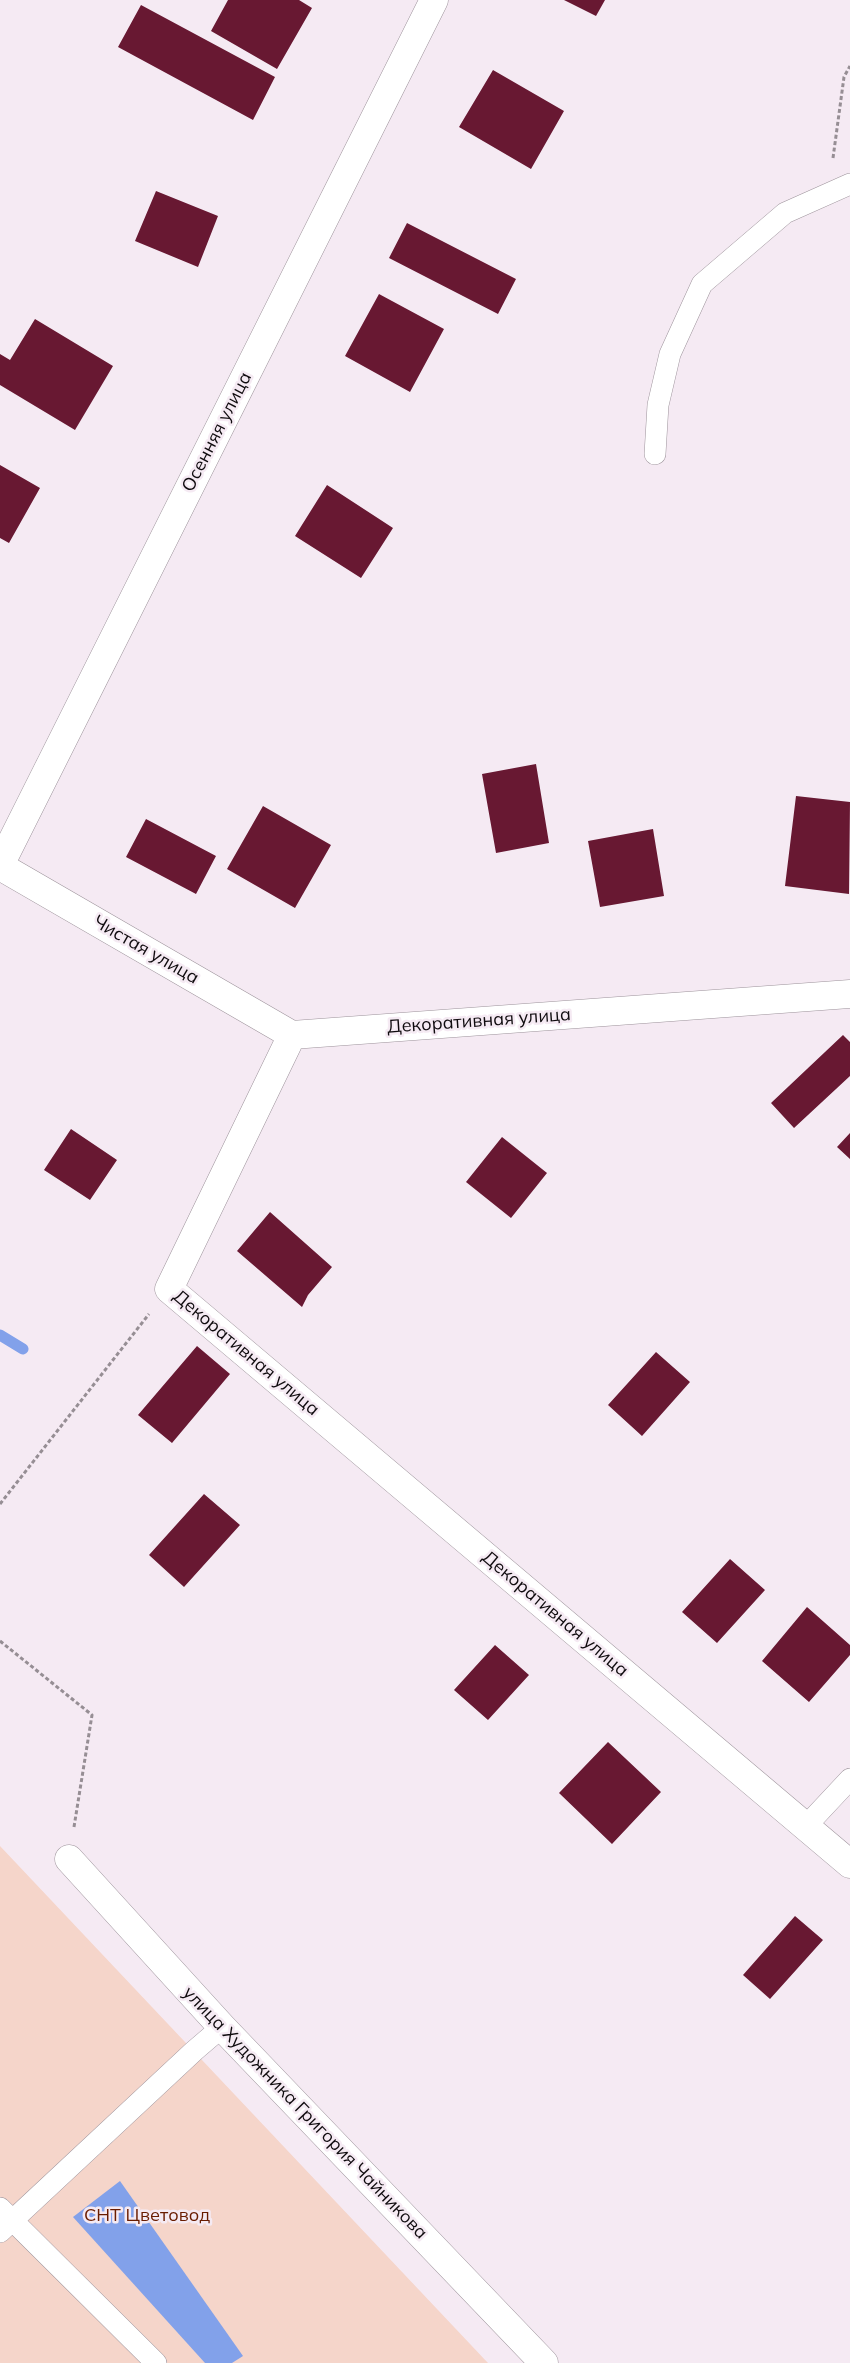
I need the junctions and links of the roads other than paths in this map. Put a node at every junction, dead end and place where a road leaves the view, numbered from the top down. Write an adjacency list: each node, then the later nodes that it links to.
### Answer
1 (434, 0): 4 (street, Осенняя улица)
2 (850, 184): 3 (lane)
3 (655, 454)
4 (0, 865): 6 (street, Чистая улица)
5 (850, 994): 6 (street, Декоративная улица)
6 (292, 1035): 8 (street, Декоративная улица)
7 (850, 1779): 8 (lane)
8 (807, 1825): 10 (street, Декоративная улица)
9 (69, 1859): 11 (street, улица Художника Григория Чайникова)
10 (850, 1864)
11 (222, 2027): 12 (lane); 14 (street, улица Художника Григория Чайникова)
12 (4, 2220): 13 (lane)
13 (156, 2363)
14 (544, 2363)

